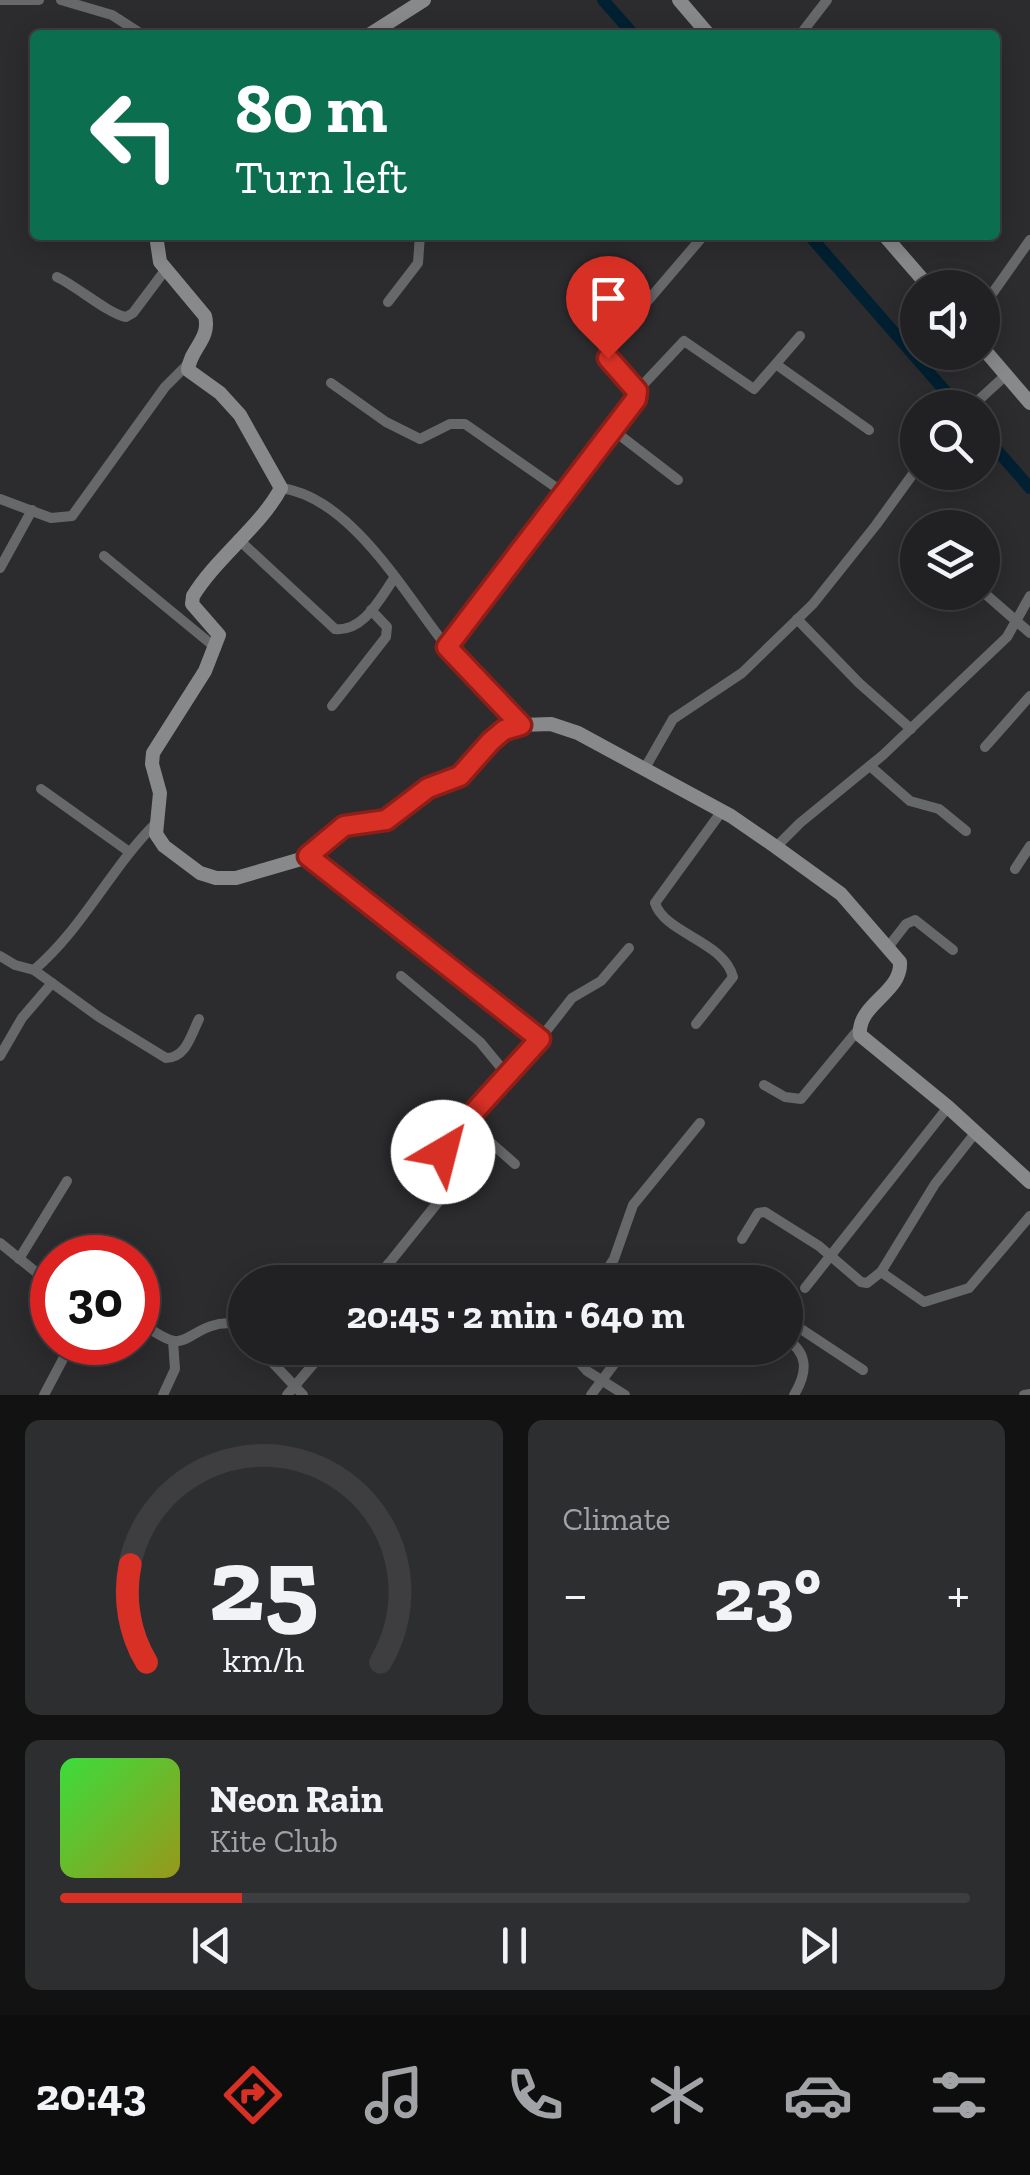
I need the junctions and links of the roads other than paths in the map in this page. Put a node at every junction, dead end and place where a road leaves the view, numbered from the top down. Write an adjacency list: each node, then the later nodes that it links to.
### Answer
1 (38, 0): 6 (street)
2 (62, 0): 7 (street)
3 (424, 0): 8 (street)
4 (679, 0): 9 (street)
5 (827, 0): 10 (street)
6 (0, 1)
7 (135, 30)
8 (377, 30)
9 (705, 30)
10 (804, 30)
11 (157, 240): 18 (street)
12 (420, 240): 22 (street)
13 (690, 240): 17 (street)
14 (700, 240): 17 (street)
15 (888, 240): 19 (street)
16 (1030, 240): 21 (street)
17 (695, 245): 30 (street)
18 (166, 269): 20 (street); 24 (street)
19 (914, 270)
20 (57, 277)
21 (1000, 282)
22 (388, 302)
23 (800, 336): 25 (street)
24 (188, 364): 35 (street); 39 (street)
25 (777, 365): 30 (street); 33 (street)
26 (1000, 368): 27 (street)
27 (1006, 375): 29 (street); 31 (street)
28 (331, 383): 37 (street)
29 (990, 390)
30 (637, 391): 32 (street)
31 (1030, 403)
32 (613, 430): 34 (street); 37 (street)
33 (868, 430)
34 (678, 480)
35 (281, 488): 40 (street); 43 (street)
36 (901, 490): 47 (street)
37 (564, 493): 50 (street)
38 (0, 499): 39 (street)
39 (32, 510): 42 (street)
40 (238, 539): 46 (street); 51 (street)
41 (104, 556): 51 (street)
42 (0, 568)
43 (396, 578): 46 (street); 50 (street)
44 (1030, 596): 48 (street)
45 (1000, 607): 48 (street)
46 (371, 610): 53 (street)
47 (798, 619): 55 (street); 58 (street)
48 (1017, 622): 49 (street); 55 (street)
49 (1030, 633)
50 (447, 647): 54 (street)
51 (216, 648): 61 (street)
52 (1030, 696): 56 (street)
53 (332, 706)
54 (521, 725): 58 (street); 66 (street)
55 (911, 729): 57 (street)
56 (986, 747)
57 (870, 766): 62 (street); 64 (street)
58 (645, 768): 60 (street)
59 (42, 789): 65 (street)
60 (722, 811): 64 (street); 76 (street)
61 (155, 824): 65 (street); 66 (street)
62 (966, 831)
63 (1030, 846): 67 (street)
64 (776, 847): 68 (street)
65 (128, 850): 72 (street)
66 (308, 856): 78 (street)
67 (1015, 869)
68 (888, 946): 70 (street); 77 (street)
69 (629, 948): 78 (street)
70 (953, 950)
71 (0, 956): 72 (street)
72 (34, 970): 74 (street)
73 (402, 976): 80 (street)
74 (52, 983): 75 (street); 79 (street)
75 (199, 1019)
76 (696, 1024)
77 (858, 1030): 81 (street); 82 (street)
78 (540, 1039): 80 (street)
79 (0, 1056)
80 (508, 1076): 83 (street)
81 (764, 1085)
82 (948, 1108): 85 (street); 92 (street)
83 (466, 1121): 86 (street); 94 (street)
84 (700, 1123): 95 (street)
85 (976, 1132): 88 (street); 97 (street)
86 (516, 1164)
87 (66, 1182): 93 (street)
88 (1030, 1182)
89 (1030, 1216): 97 (street)
90 (742, 1239): 92 (street)
91 (0, 1244): 93 (street)
92 (831, 1257): 97 (street); 98 (street)
93 (19, 1259): 96 (street)
94 (388, 1264)
95 (610, 1265)
96 (30, 1268)
97 (881, 1272)
98 (805, 1288)
99 (228, 1324): 102 (street)
100 (803, 1331): 109 (street)
101 (160, 1334): 102 (street)
102 (173, 1342): 113 (street)
103 (803, 1355): 116 (street)
104 (60, 1365): 112 (street)
105 (273, 1365): 111 (street)
106 (315, 1365): 111 (street)
107 (583, 1365): 110 (street)
108 (614, 1365): 110 (street)
109 (863, 1370)
110 (603, 1380): 114 (street); 115 (street)
111 (295, 1392)
112 (44, 1395)
113 (164, 1395)
114 (591, 1395)
115 (625, 1395)
116 (794, 1395)

